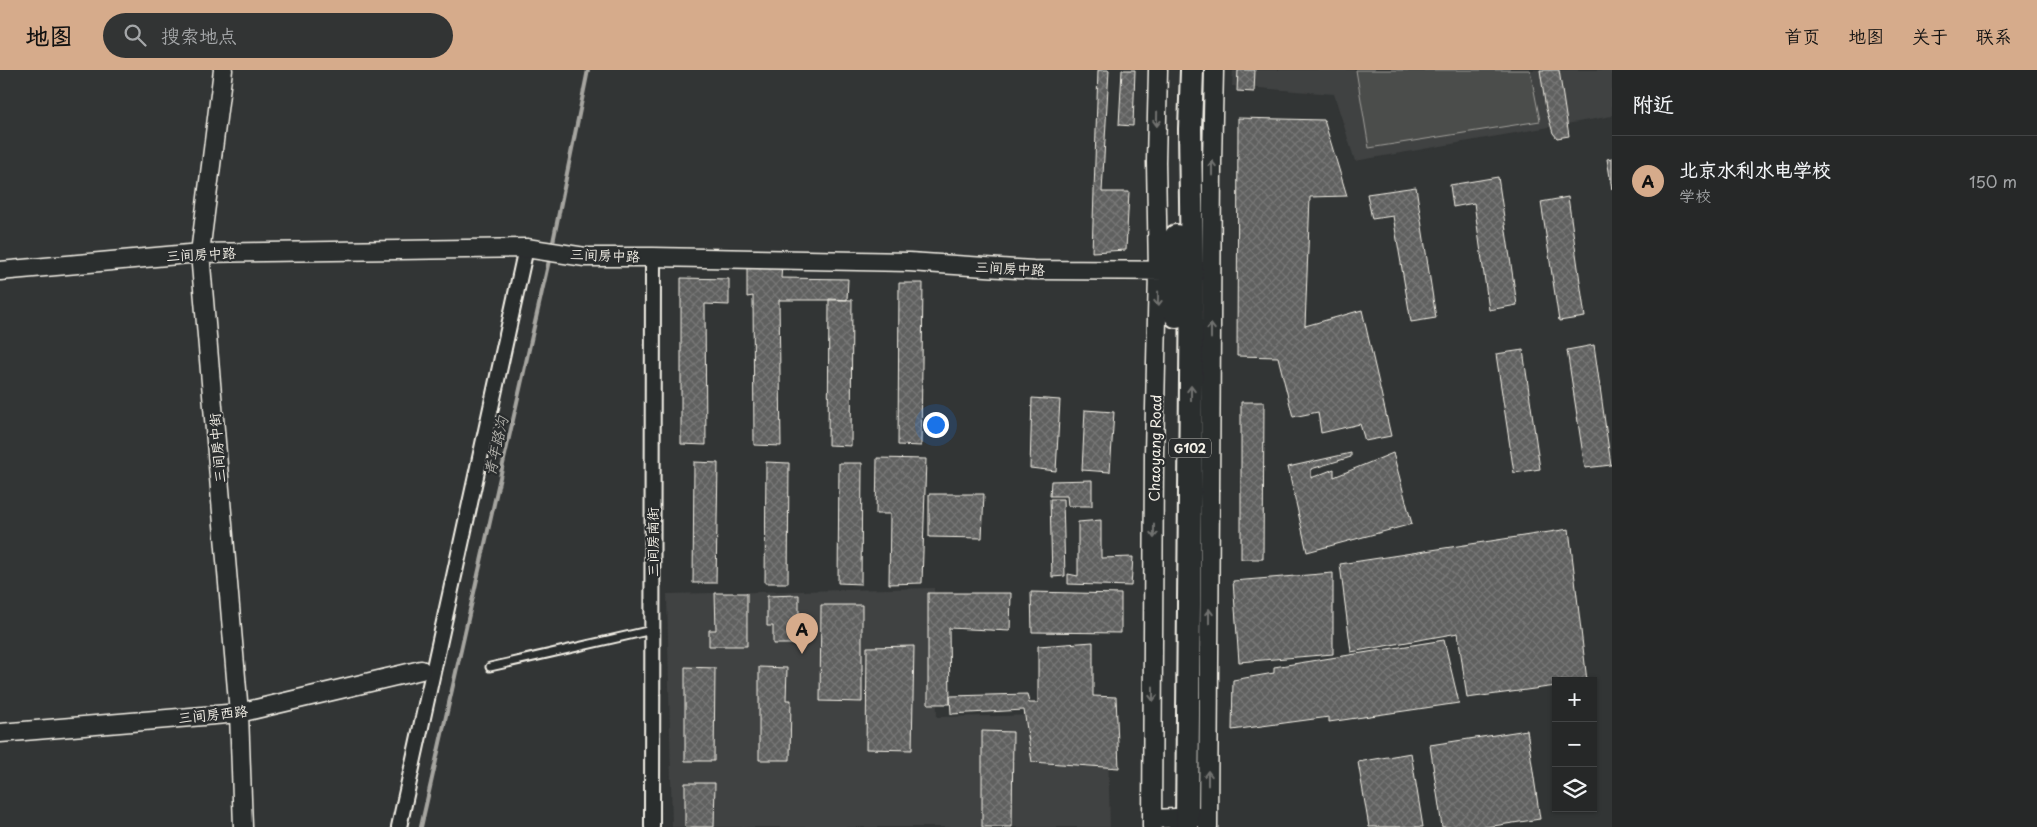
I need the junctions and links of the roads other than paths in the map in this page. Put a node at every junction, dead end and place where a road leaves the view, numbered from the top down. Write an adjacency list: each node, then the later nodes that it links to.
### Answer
1 (223, 70): 7 (street, 三间房中街)
2 (1158, 70): 9 (street, Chaoyang Road, one-way to 9)
3 (1179, 70): 9 (highway, Chaoyang Road / G102)
4 (1192, 70): 9 (highway, Chaoyang Road / G102)
5 (1214, 70): 9 (street, Chaoyang Road, one-way to 5)
6 (530, 248): 7 (street, 三间房中路); 8 (street, 三间房中路); 19 (street)
7 (200, 253): 10 (street, 三间房中路); 14 (street, 三间房中街)
8 (653, 256): 9 (street, 三间房中路); 11 (street, 三间房南街)
9 (1184, 271): 16 (highway, Chaoyang Road / G102); 17 (street, Chaoyang Road, one-way to 17)
10 (0, 272)
11 (652, 630): 12 (lane); 20 (street, 三间房南街)
12 (490, 667)
13 (421, 670): 14 (street, 三间房西路)
14 (239, 713): 15 (street, 三间房西路); 18 (street, 三间房中街)
15 (0, 733)
16 (1190, 822): 17 (street)
17 (1152, 823)
18 (243, 827)
19 (399, 827)
20 (652, 827)

